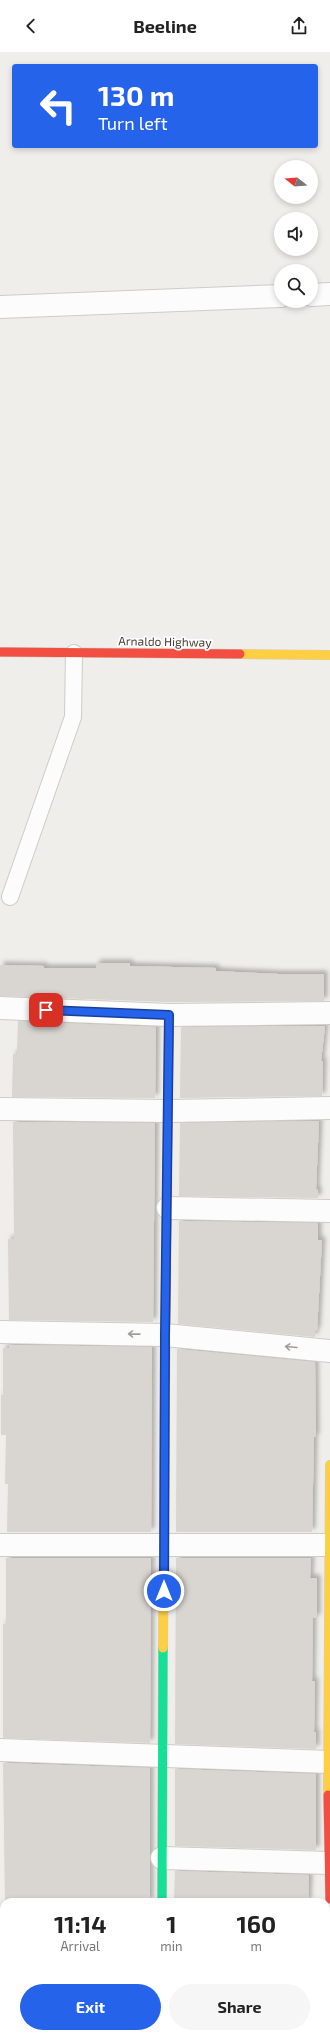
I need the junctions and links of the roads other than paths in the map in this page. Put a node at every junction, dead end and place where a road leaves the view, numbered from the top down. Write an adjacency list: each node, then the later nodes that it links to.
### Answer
1 (330, 294): 2 (street)
2 (318, 295)
3 (274, 296): 4 (street)
4 (0, 307)
5 (0, 652): 6 (street, Arnaldo Highway)
6 (74, 653): 7 (street, Arnaldo Highway); 8 (lane)
7 (330, 655)
8 (10, 897)
9 (0, 1008): 11 (street)
10 (330, 1013): 11 (street)
11 (169, 1015): 14 (street)
12 (330, 1108): 14 (street)
13 (0, 1109): 14 (street)
14 (169, 1111): 15 (street)
15 (168, 1208): 16 (street); 18 (street)
16 (330, 1211)
17 (0, 1332): 18 (street, one-way to 17)
18 (165, 1335): 19 (street, one-way to 18); 23 (street)
19 (330, 1351)
20 (330, 1464): 22 (street)
21 (0, 1545): 23 (street)
22 (330, 1545): 23 (street); 26 (street)
23 (164, 1546): 25 (street)
24 (0, 1750): 25 (street)
25 (163, 1754): 26 (street); 27 (street)
26 (329, 1762): 28 (street)
27 (162, 1858): 28 (street); 29 (street)
28 (329, 1863): 30 (street)
29 (162, 1898)
30 (330, 1898)

